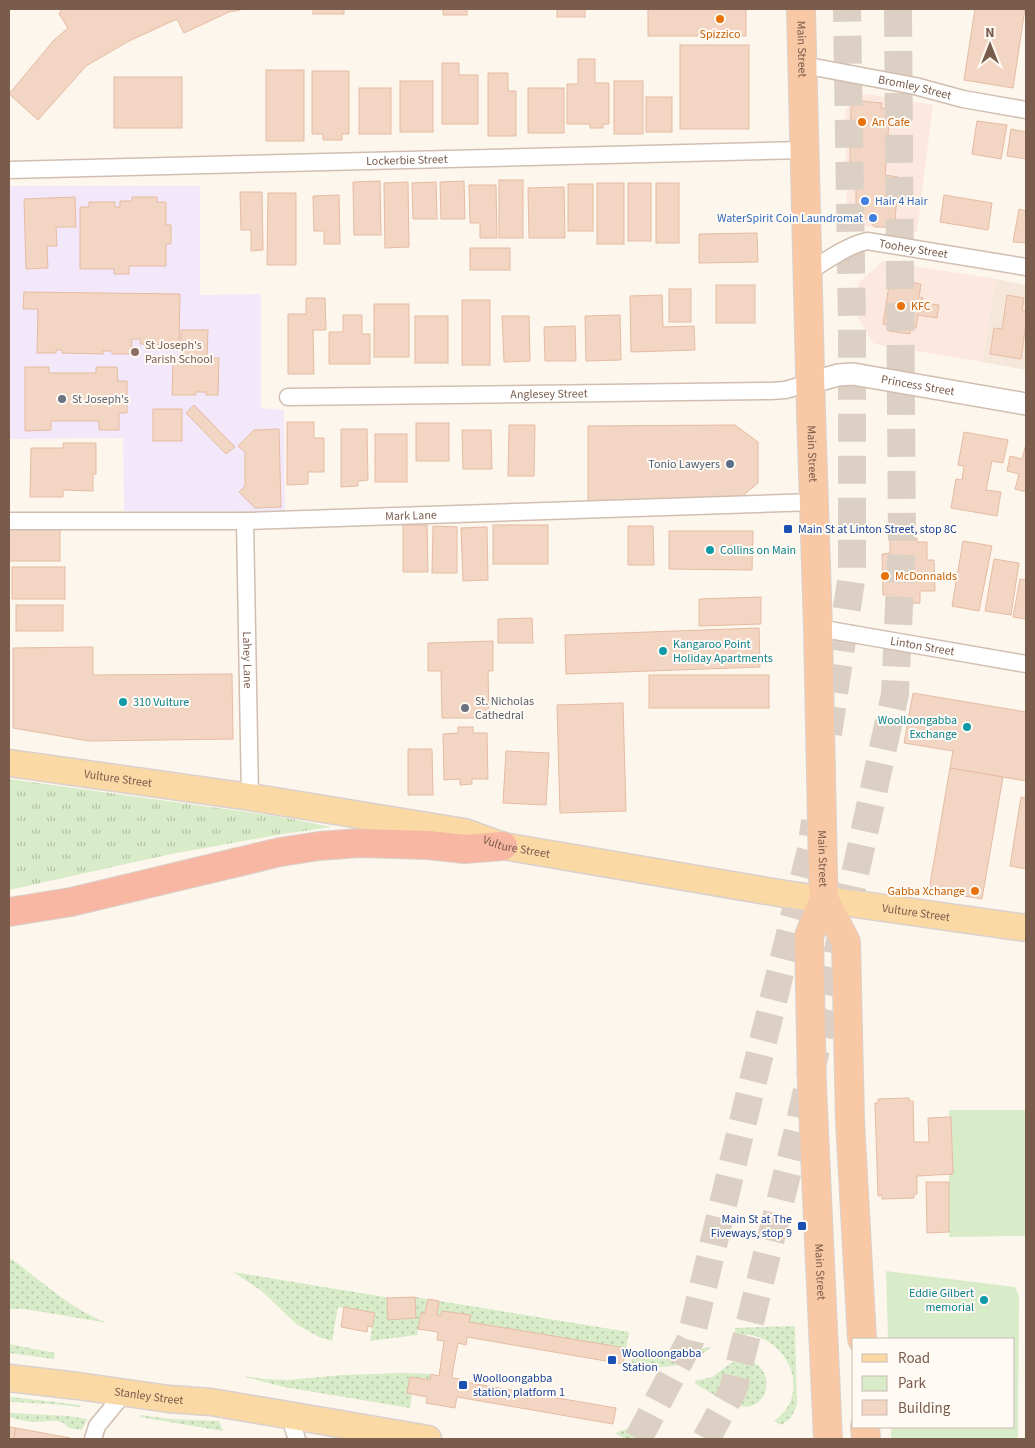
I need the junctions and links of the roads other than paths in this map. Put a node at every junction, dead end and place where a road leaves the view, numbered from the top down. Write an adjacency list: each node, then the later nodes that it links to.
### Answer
1 (801, 9): 2 (highway, Main Street)
2 (802, 65): 3 (street, Bromley Street); 4 (highway, Main Street)
3 (1026, 110)
4 (805, 150): 5 (street, Lockerbie Street); 7 (highway, Main Street)
5 (9, 170)
6 (1026, 267): 7 (street, Toohey Street)
7 (808, 272): 8 (highway, Main Street)
8 (810, 383): 9 (street, Anglesey Street); 10 (street, Princess Street); 11 (highway, Main Street)
9 (288, 397)
10 (1026, 404)
11 (814, 502): 13 (street, Mark Lane); 14 (highway, Main Street)
12 (9, 521): 13 (street, Mark Lane)
13 (245, 522): 17 (street, Lahey Lane)
14 (818, 628): 15 (street, Linton Street); 19 (highway, Main Street)
15 (1026, 664)
16 (9, 763): 17 (main road, Vulture Street)
17 (250, 797): 18 (main road, Vulture Street)
18 (503, 846): 19 (main road, Vulture Street); 20 (highway)
19 (824, 899): 21 (main road, Vulture Street); 22 (highway, Main Street); 28 (highway, Main Street)
20 (9, 912)
21 (1026, 928)
22 (862, 1338)
23 (9, 1378): 24 (main road, Stanley Street)
24 (125, 1392): 25 (main road, Stanley Street); 26 (street)
25 (293, 1428): 27 (main road, Stanley Street)
26 (94, 1439)
27 (428, 1439)
28 (828, 1439)

